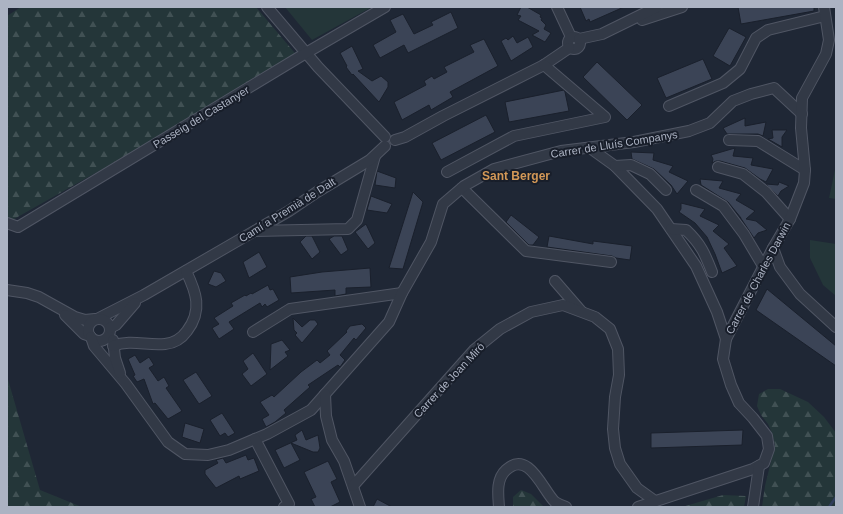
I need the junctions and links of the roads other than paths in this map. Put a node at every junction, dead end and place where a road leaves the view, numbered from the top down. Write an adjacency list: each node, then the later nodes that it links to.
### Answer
1 (267, 7): 9 (street)
2 (385, 7): 9 (street, Passeig del Castanyer)
3 (557, 7): 8 (street)
4 (657, 7): 7 (street)
5 (682, 7): 7 (street)
6 (824, 12): 11 (street); 12 (street)
7 (602, 34): 8 (street)
8 (575, 38): 10 (street, Camí a Premià de Dalt)
9 (306, 53): 14 (street); 25 (street, Passeig del Castanyer)
10 (544, 65): 14 (street, Camí a Premià de Dalt); 20 (street)
11 (668, 106)
12 (802, 114): 15 (street, Carrer de Lluís Companys); 19 (street, Carrer de Charles Darwin)
13 (729, 140): 19 (street)
14 (388, 141): 16 (street, Camí a Premià de Dalt)
15 (590, 148): 17 (street); 21 (street, Carrer de Lluís Companys)
16 (374, 156): 27 (street, Camí a Premià de Dalt); 27 (street)
17 (615, 166): 22 (street); 26 (street)
18 (718, 167): 24 (street)
19 (804, 170): 24 (street, Carrer de Charles Darwin)
20 (447, 172)
21 (462, 188): 29 (street); 35 (street, Carrer de Lluís Companys)
22 (666, 190)
23 (696, 190): 30 (street)
24 (790, 219): 28 (street, Carrer de Charles Darwin)
25 (7, 223)
26 (671, 229): 32 (street); 44 (street)
27 (254, 231): 31 (street, Camí a Premià de Dalt)
28 (773, 248): 30 (street, Carrer de Charles Darwin); 40 (street)
29 (611, 262)
30 (763, 266): 44 (street, Carrer de Charles Darwin)
31 (186, 271): 36 (street, Camí a Premià de Dalt); 45 (street)
32 (712, 272)
33 (555, 281): 38 (street)
34 (7, 290): 37 (street)
35 (402, 292): 42 (street); 47 (street, Carrer de Lluís Companys)
36 (144, 295): 39 (street, Camí a Premià de Dalt); 41 (street, Camí a Premià de Dalt)
37 (56, 307): 39 (street); 43 (street)
38 (583, 312): 50 (street, Carrer de Joan Miró); 51 (street, Carrer de Joan Miró)
39 (97, 319): 41 (street); 43 (street)
40 (836, 327)
41 (110, 329): 43 (street); 45 (street)
42 (253, 332)
43 (90, 336): 46 (street)
44 (726, 339): 49 (street, Carrer de Charles Darwin)
45 (114, 346): 46 (street)
46 (126, 384): 48 (street, Carrer de Lluís Companys)
47 (325, 394): 48 (street, Carrer de Lluís Companys); 50 (street)
48 (255, 439): 52 (street)
49 (759, 466): 51 (street); 57 (street)
50 (353, 486): 53 (street)
51 (655, 501): 56 (street)
52 (284, 507)
53 (360, 507)
54 (499, 507): 55 (street)
55 (566, 507)
56 (638, 507)
57 (753, 507)

